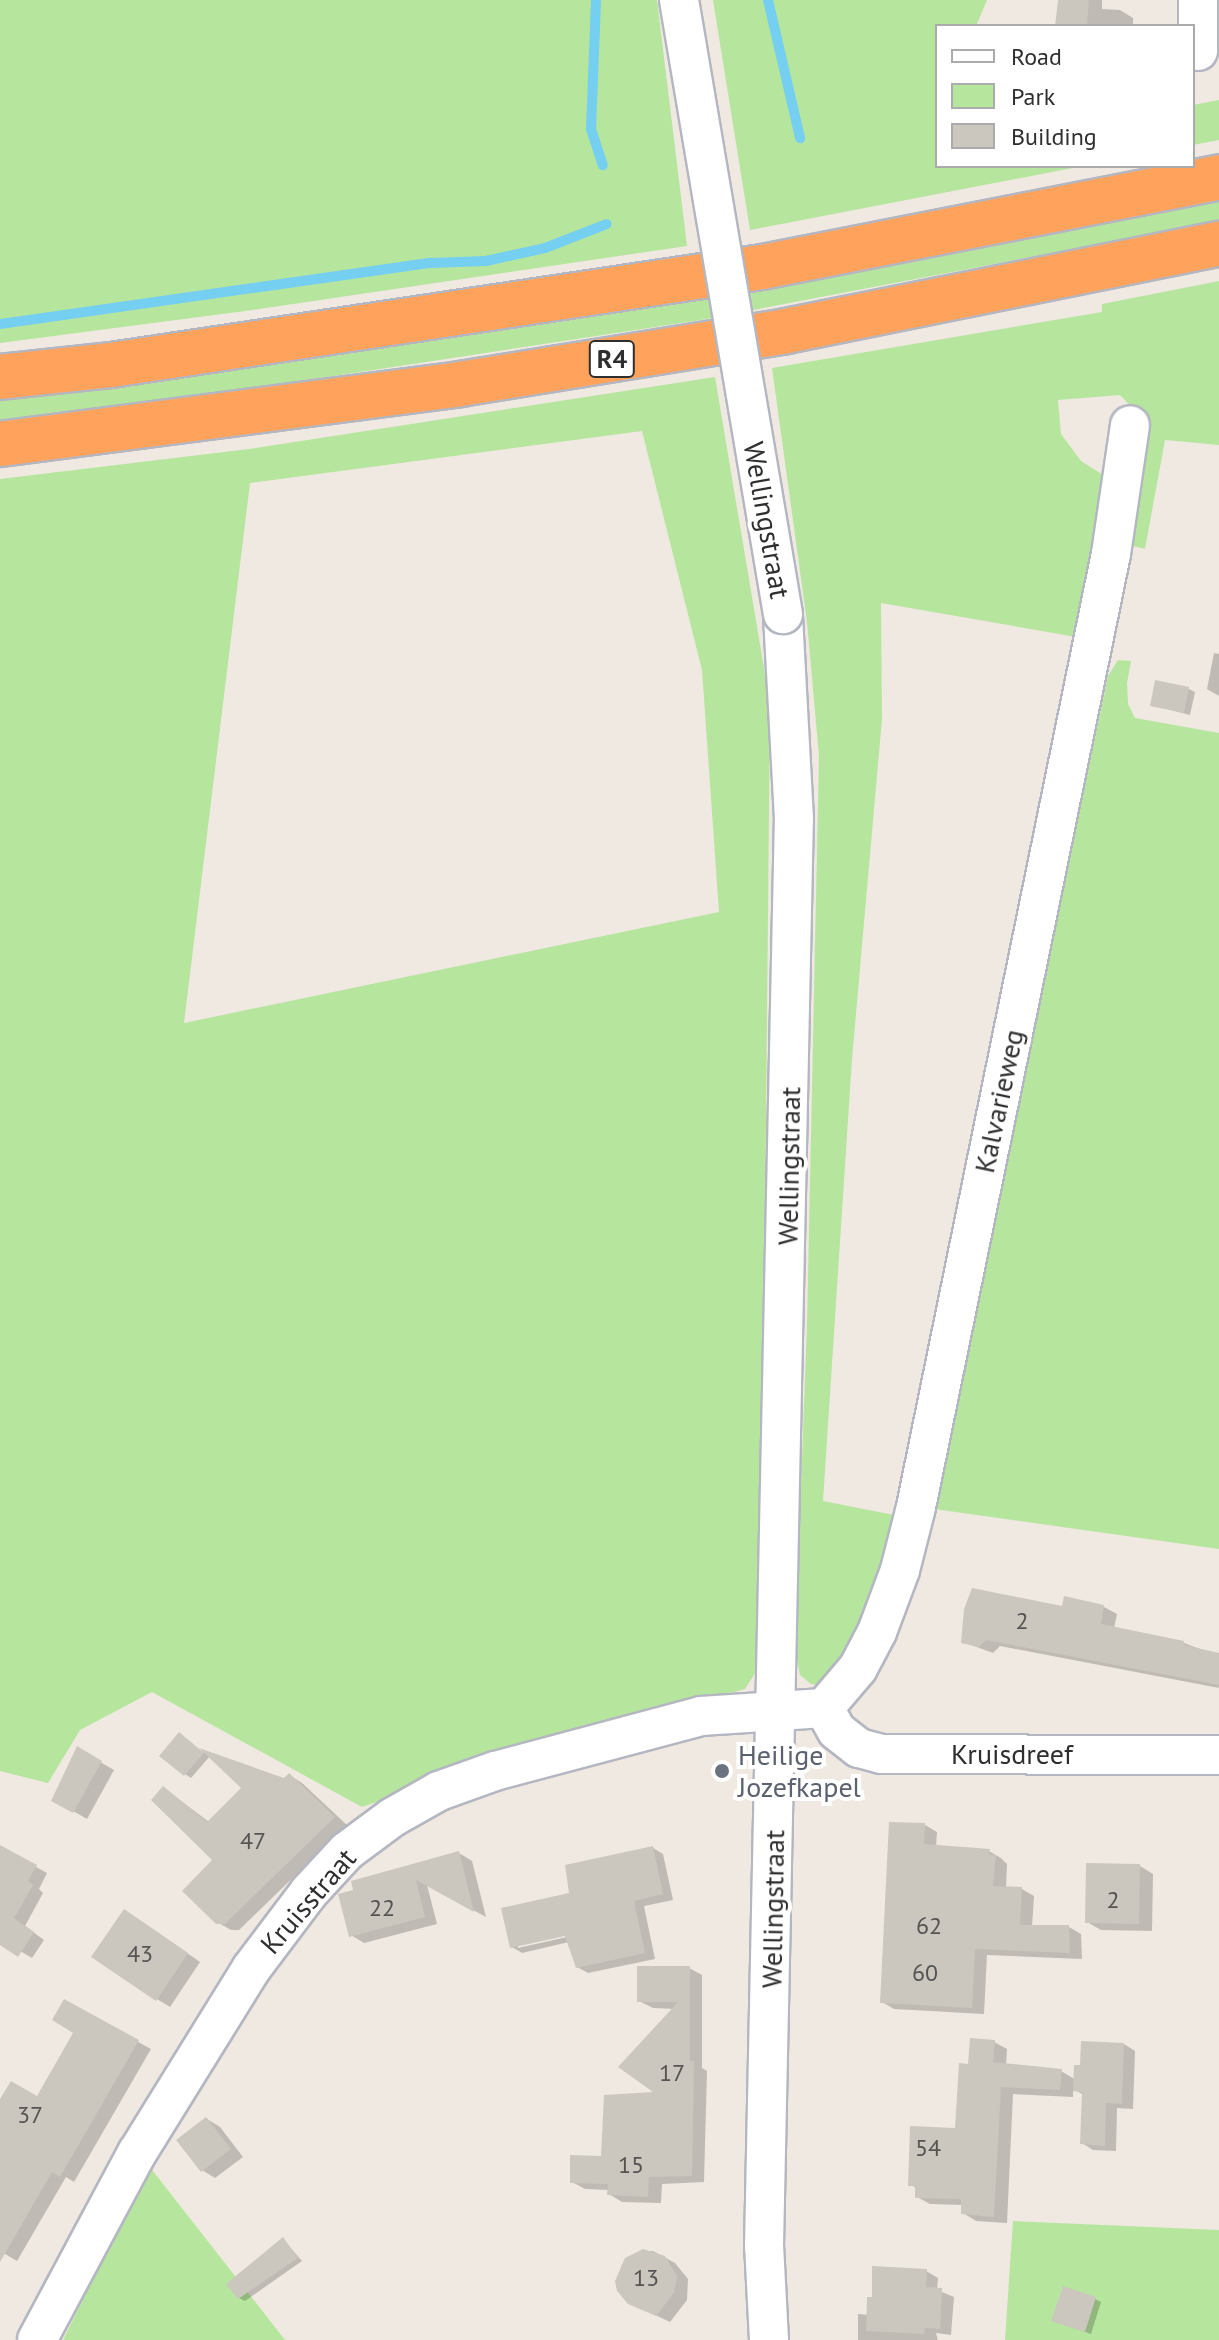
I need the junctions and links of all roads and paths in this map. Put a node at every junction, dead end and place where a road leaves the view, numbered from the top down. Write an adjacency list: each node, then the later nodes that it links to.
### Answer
1 (679, 0): 10 (street, Wellingstraat, bridge)
2 (1198, 0): 3 (street)
3 (1198, 51)
4 (1219, 177): 6 (highway)
5 (1219, 244): 8 (highway, R4)
6 (0, 377)
7 (1130, 425): 9 (street, Kalvarieweg)
8 (0, 444)
9 (824, 1708): 10 (street); 11 (street, Kruisdreef)
10 (773, 1709): 12 (street, Kruisstraat); 13 (street, Wellingstraat)
11 (1219, 1755)
12 (37, 2340)
13 (769, 2340)

